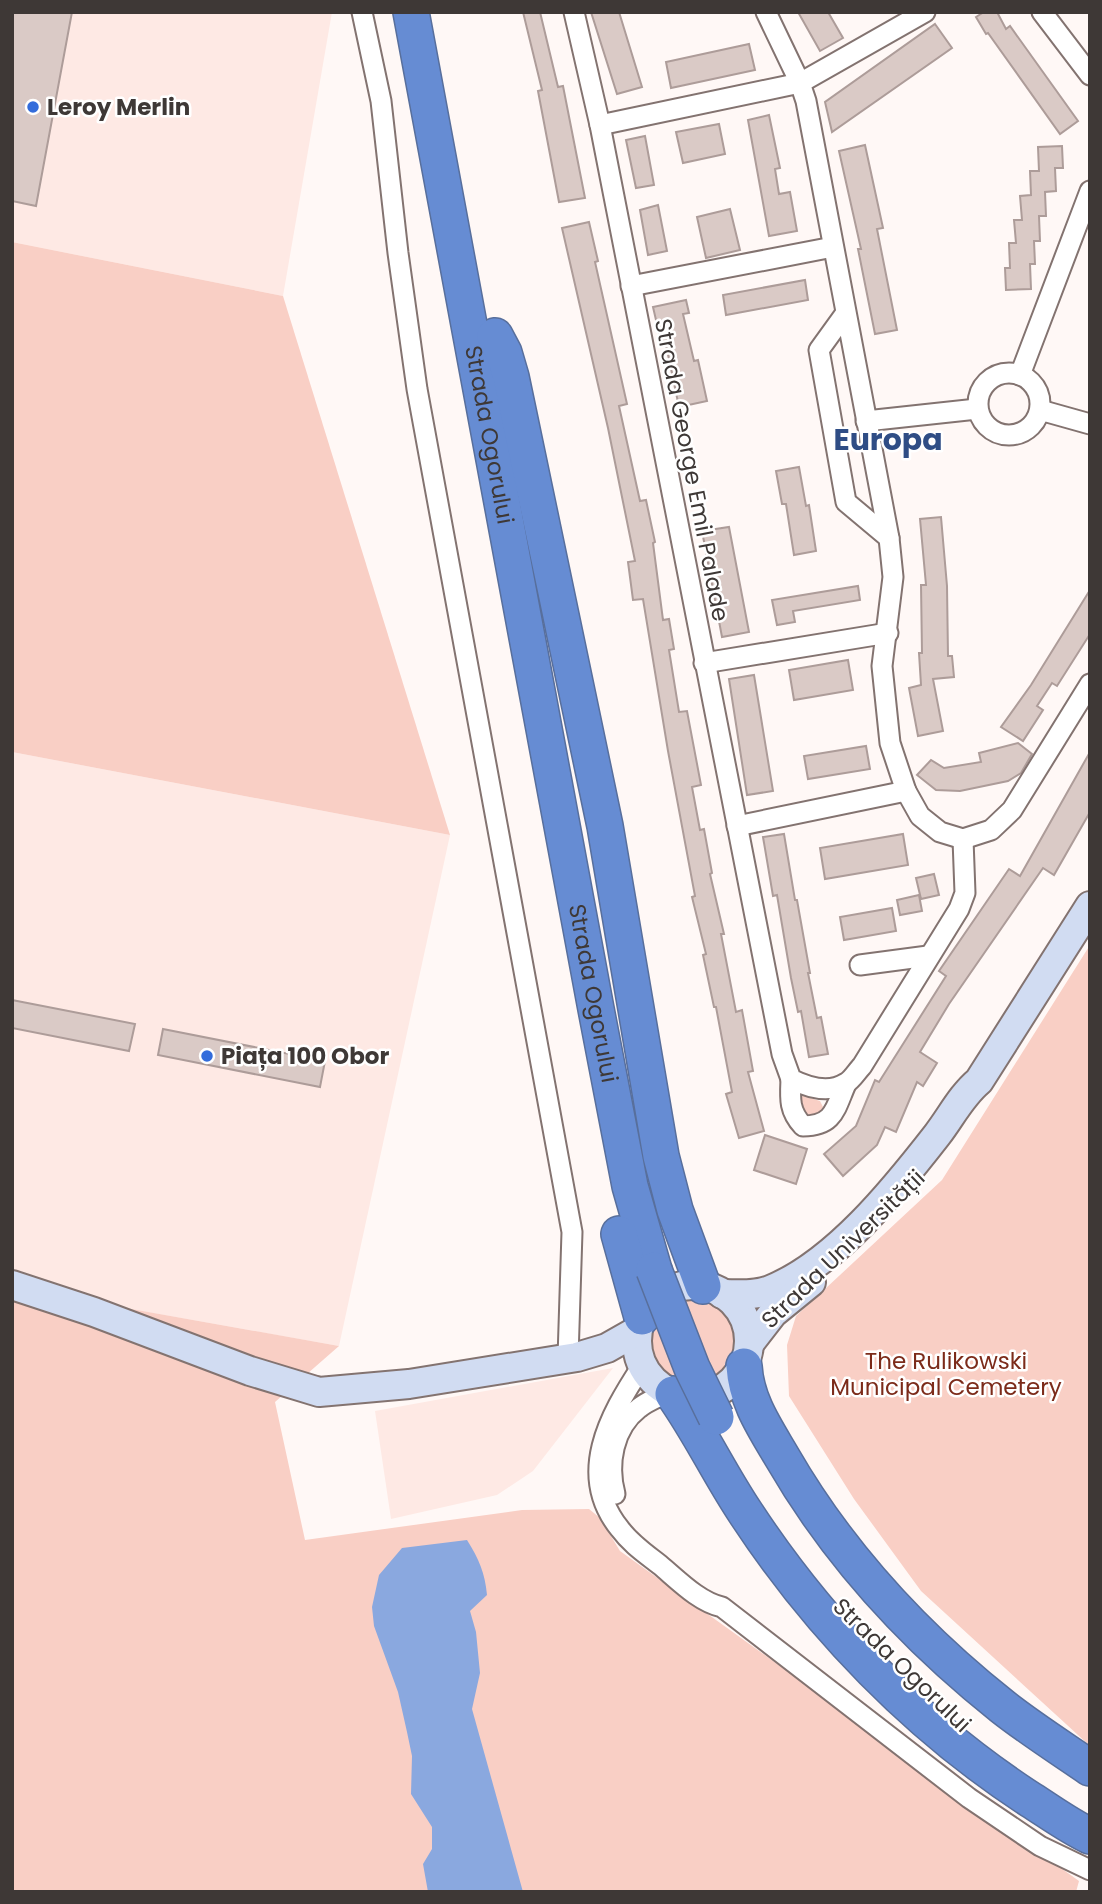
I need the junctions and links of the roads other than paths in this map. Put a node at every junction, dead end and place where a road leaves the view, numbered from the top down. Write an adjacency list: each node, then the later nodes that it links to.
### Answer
1 (362, 12): 38 (street)
2 (411, 12): 15 (highway, Strada Ogorului)
3 (433, 12): 15 (highway, Strada Ogorului)
4 (574, 12): 10 (street, Strada George Emil Palade)
5 (766, 12): 9 (street)
6 (925, 12): 9 (street)
7 (1042, 12): 8 (street)
8 (1090, 75)
9 (800, 83): 10 (street); 12 (street)
10 (600, 125): 13 (street, Strada George Emil Palade)
11 (1090, 191): 16 (street)
12 (833, 247): 13 (street); 14 (street)
13 (631, 286): 23 (street, Strada George Emil Palade)
14 (845, 314): 19 (street); 21 (street)
15 (484, 337): 35 (highway); 36 (highway); 40 (highway, Strada Ogorului, bridge)
16 (1020, 375): 17 (street); 18 (street)
17 (977, 409): 18 (street); 19 (street)
18 (1040, 410): 20 (street)
19 (866, 421): 21 (street)
20 (1090, 424)
21 (889, 538): 22 (street)
22 (888, 633): 23 (street); 25 (street)
23 (704, 663): 26 (street, Strada George Emil Palade)
24 (1090, 684): 27 (street)
25 (905, 791): 26 (street); 27 (street)
26 (737, 826): 31 (street, Strada George Emil Palade)
27 (963, 839): 29 (street, Strada George Emil Palade)
28 (1090, 906): 32 (main road, Strada Universității)
29 (928, 956): 30 (street); 33 (street, Strada George Emil Palade)
30 (860, 965)
31 (791, 1079): 33 (street); 33 (street, Strada George Emil Palade)
32 (979, 1081): 35 (main road, Strada Universității); 37 (main road, Strada Universității)
33 (846, 1084)
34 (12, 1285): 38 (main road)
35 (713, 1290): 36 (main road); 37 (main road)
36 (640, 1343): 38 (main road); 39 (main road); 41 (street)
37 (746, 1355): 39 (main road); 42 (highway)
38 (572, 1358)
39 (671, 1393): 41 (street); 45 (highway)
40 (726, 1412): 43 (highway, Strada Ogorului); 44 (highway, Strada Ogorului)
41 (722, 1608): 46 (street)
42 (1090, 1768)
43 (1090, 1790)
44 (1090, 1813)
45 (1090, 1836)
46 (1090, 1870)

